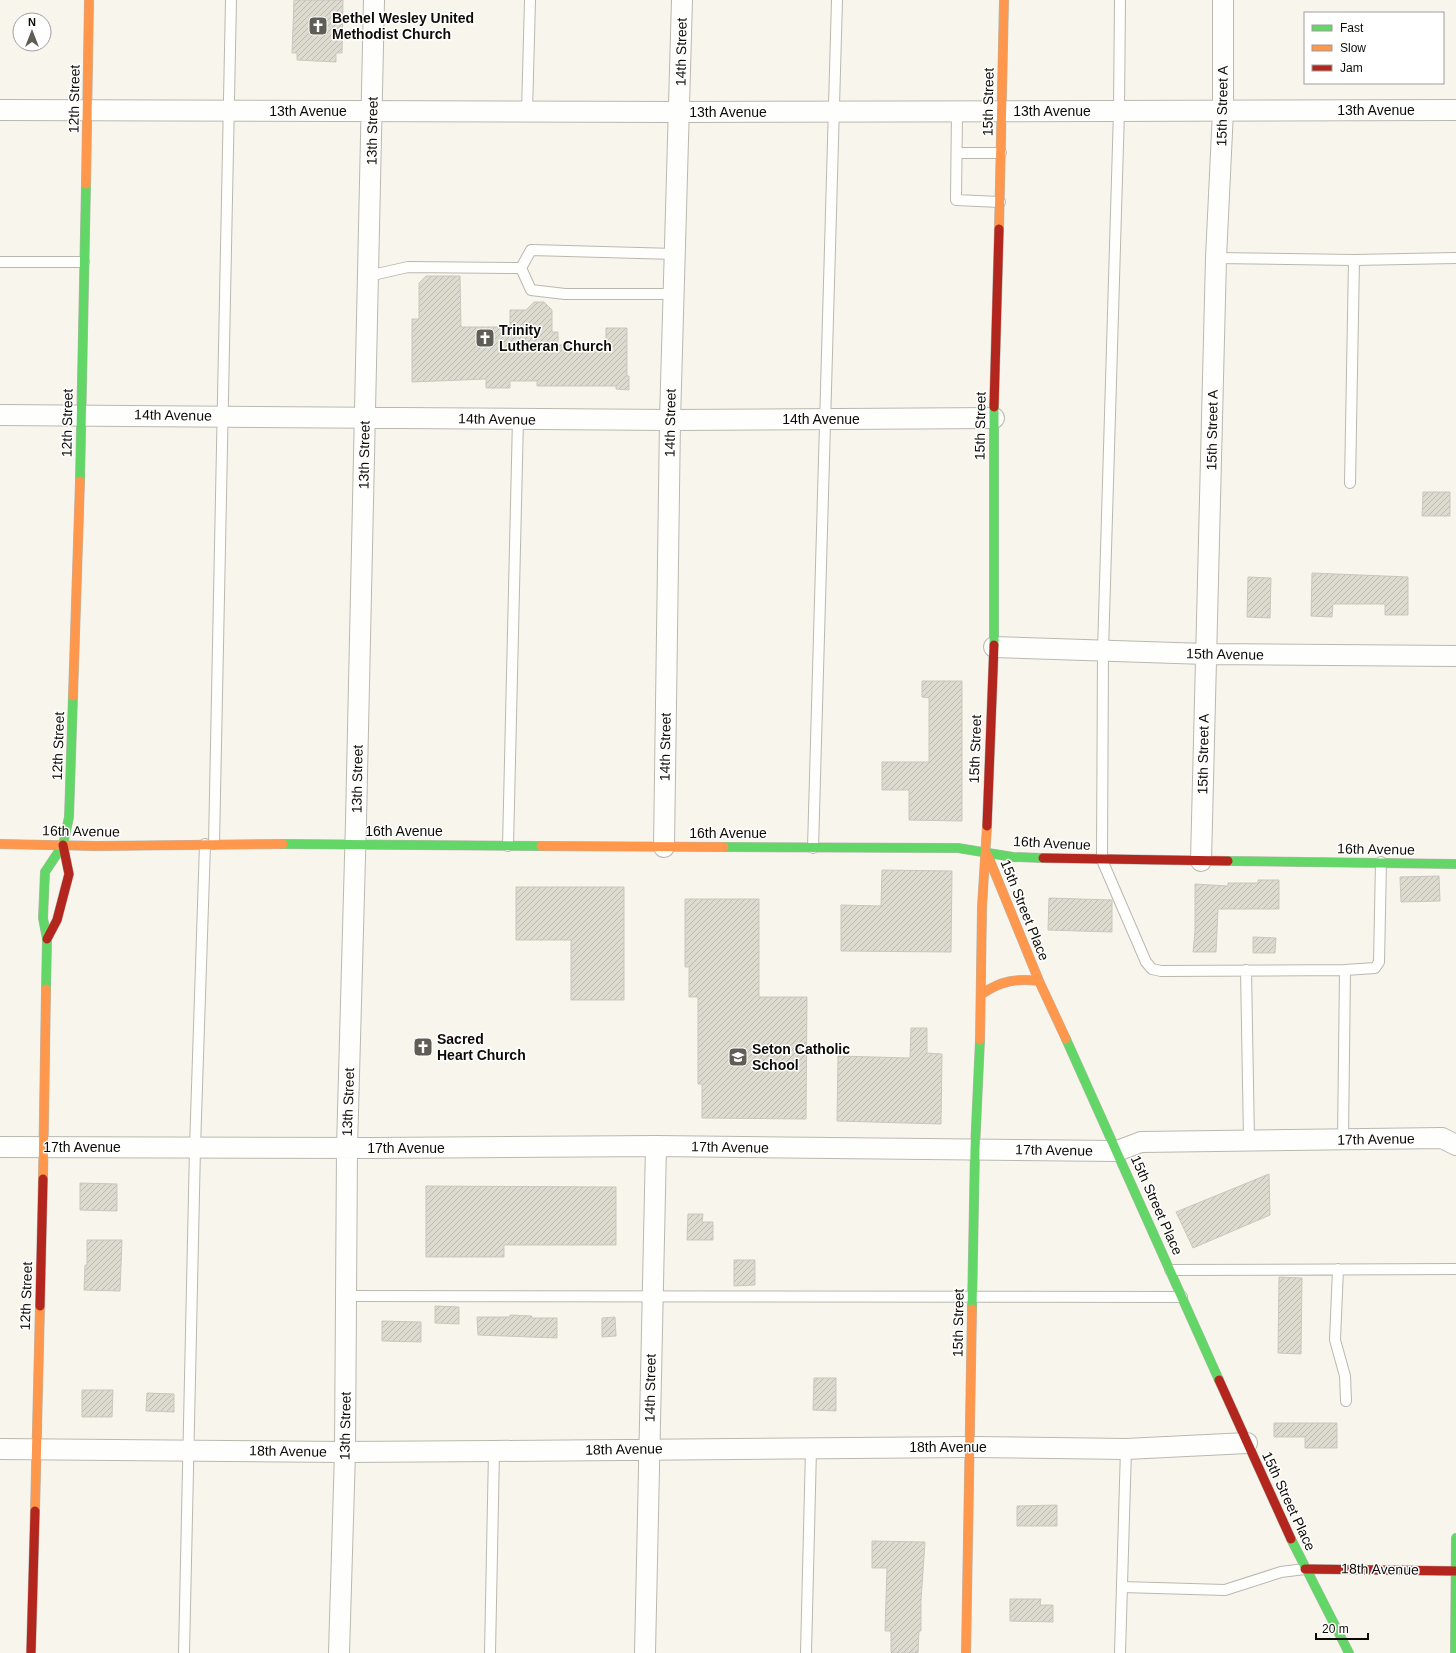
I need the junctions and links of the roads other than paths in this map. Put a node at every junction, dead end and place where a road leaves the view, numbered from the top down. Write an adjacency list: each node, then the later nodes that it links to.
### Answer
1 (90, 0): 12 (street, 12th Street)
2 (231, 0): 13 (lane)
3 (374, 0): 14 (street, 13th Street)
4 (530, 0): 19 (lane)
5 (682, 0): 20 (street, 14th Street)
6 (836, 0): 21 (lane)
7 (1004, 0): 16 (street, 15th Street)
8 (1120, 0): 17 (lane)
9 (1223, 0): 18 (street, 15th Street A)
10 (0, 110): 12 (street, 13th Avenue)
11 (1456, 110): 18 (street, 13th Avenue)
12 (87, 111): 13 (street, 13th Avenue); 30 (street, 12th Street)
13 (228, 111): 14 (street, 13th Avenue); 36 (lane)
14 (372, 111): 19 (street, 13th Avenue); 32 (street, 13th Street)
15 (957, 111): 16 (street, 13th Avenue); 21 (street, 13th Avenue); 22 (lane)
16 (1002, 111): 17 (street, 13th Avenue); 23 (street, 15th Street)
17 (1119, 111): 18 (street, 13th Avenue); 44 (lane)
18 (1223, 111): 26 (street, 15th Street A)
19 (527, 112): 20 (street, 13th Avenue)
20 (680, 112): 21 (street, 13th Avenue); 25 (street, 14th Street)
21 (834, 112): 40 (lane)
22 (957, 153): 23 (lane); 24 (lane)
23 (1001, 153): 24 (street, 15th Street)
24 (1000, 202): 38 (street, 15th Street)
25 (675, 254): 31 (lane); 33 (street, 14th Street)
26 (1216, 258): 28 (lane); 45 (street, 15th Street A)
27 (1456, 258): 28 (lane)
28 (1354, 260): 42 (lane)
29 (0, 262): 30 (lane)
30 (84, 262): 34 (street, 12th Street)
31 (521, 268): 32 (lane); 33 (lane)
32 (368, 276): 37 (street, 13th Street)
33 (674, 294): 41 (street, 14th Street)
34 (82, 414): 35 (street, 14th Avenue); 36 (street, 14th Avenue); 49 (street, 12th Street)
35 (0, 415)
36 (221, 416): 37 (street, 14th Avenue); 48 (lane)
37 (364, 418): 39 (street, 14th Avenue); 50 (street, 13th Street)
38 (994, 418): 40 (street, 14th Avenue); 43 (street, 15th Street)
39 (518, 419): 41 (street, 14th Avenue); 51 (lane)
40 (825, 419): 41 (street, 14th Avenue); 53 (lane)
41 (670, 420): 52 (street, 14th Street)
42 (1350, 483)
43 (994, 646): 44 (street, 15th Avenue); 54 (street, 15th Street)
44 (1103, 651): 45 (street, 15th Avenue); 55 (lane)
45 (1206, 654): 46 (street, 15th Avenue); 56 (street, 15th Street A)
46 (1456, 656)
47 (0, 844): 49 (street, 16th Avenue)
48 (209, 844): 49 (street, 16th Avenue); 50 (street, 16th Avenue); 70 (lane)
49 (63, 845): 59 (street, 12th Street); 59 (street, 12th Street)
50 (356, 845): 51 (street, 16th Avenue); 71 (street, 13th Street)
51 (508, 846): 52 (street, 16th Avenue)
52 (664, 847): 53 (street, 16th Avenue)
53 (813, 848): 54 (street, 16th Avenue)
54 (986, 852): 55 (street, 16th Avenue); 62 (street, 15th Street Place); 63 (street, 15th Street)
55 (1102, 860): 56 (street, 16th Avenue); 60 (lane)
56 (1201, 861): 57 (street, 16th Avenue)
57 (1381, 862): 58 (street, 16th Avenue); 61 (lane)
58 (1456, 864)
59 (47, 939): 69 (street, 12th Street)
60 (1246, 970): 61 (lane); 65 (lane)
61 (1345, 970): 64 (lane)
62 (1038, 981): 63 (street); 73 (street, 15th Street Place)
63 (982, 994): 72 (street, 15th Street)
64 (1343, 1139): 65 (street, 17th Avenue); 66 (street, 17th Avenue)
65 (1249, 1140): 73 (street, 17th Avenue)
66 (1456, 1145)
67 (656, 1146): 71 (street, 17th Avenue); 72 (street, 17th Avenue); 79 (street, 14th Street)
68 (0, 1147): 69 (street, 17th Avenue)
69 (44, 1147): 70 (street, 17th Avenue); 84 (street, 12th Street)
70 (195, 1148): 71 (street, 17th Avenue); 89 (lane)
71 (347, 1148): 77 (street, 13th Street)
72 (975, 1149): 73 (street, 17th Avenue); 80 (street, 15th Street)
73 (1117, 1151): 76 (street, 15th Street Place)
74 (1456, 1268): 75 (lane)
75 (1338, 1269): 76 (lane); 81 (lane)
76 (1170, 1270): 78 (street, 15th Street Place)
77 (346, 1296): 79 (lane); 91 (street, 13th Street)
78 (1182, 1297): 80 (lane); 82 (street, 15th Street Place)
79 (652, 1298): 80 (lane); 85 (street, 14th Street)
80 (973, 1298): 83 (street, 15th Street)
81 (1346, 1402)
82 (1247, 1443): 87 (street, 18th Avenue); 93 (street, 15th Street Place)
83 (970, 1447): 86 (street, 18th Avenue); 87 (street, 18th Avenue); 103 (street, 15th Street)
84 (36, 1448): 88 (street, 18th Avenue); 89 (street, 18th Avenue); 97 (street, 12th Street)
85 (649, 1448): 86 (street, 18th Avenue); 90 (street, 18th Avenue); 101 (street, 14th Street)
86 (811, 1448): 102 (lane)
87 (1126, 1448): 95 (lane)
88 (0, 1449)
89 (189, 1450): 91 (street, 18th Avenue); 98 (lane)
90 (494, 1451): 91 (street, 18th Avenue); 100 (lane)
91 (345, 1452): 99 (street, 13th Street)
92 (1456, 1538): 94 (street)
93 (1305, 1569): 94 (street, 18th Avenue); 95 (lane); 96 (street, 15th Street Place); 105 (street, 15th Street Place)
94 (1455, 1571): 106 (street)
95 (1122, 1587): 104 (lane)
96 (1310, 1595)
97 (31, 1653)
98 (184, 1653)
99 (338, 1653)
100 (490, 1653)
101 (645, 1653)
102 (806, 1653)
103 (966, 1653)
104 (1120, 1653)
105 (1348, 1653)
106 (1455, 1653)

